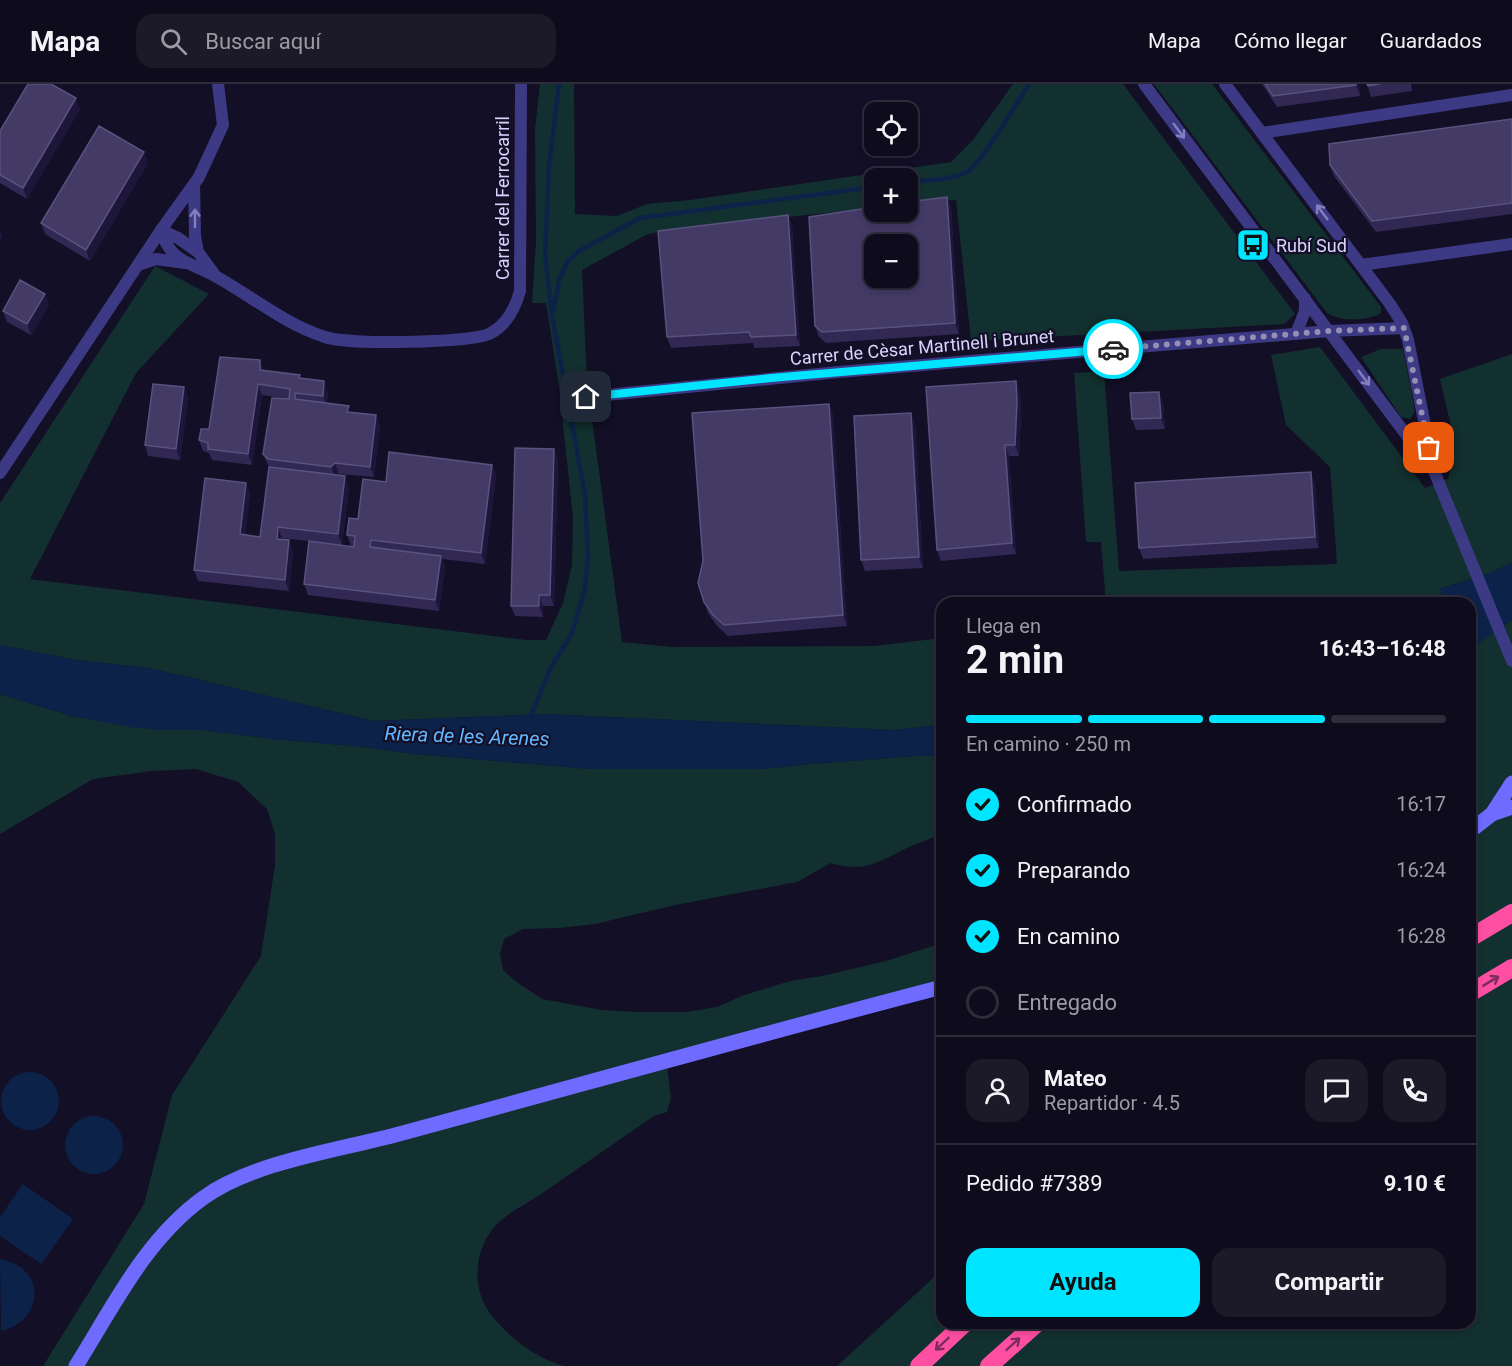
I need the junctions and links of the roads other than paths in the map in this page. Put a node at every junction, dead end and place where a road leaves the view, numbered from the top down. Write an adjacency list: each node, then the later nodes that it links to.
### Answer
1 (218, 84): 7 (street)
2 (521, 84): 14 (street, Carrer del Ferrocarril)
3 (1144, 84): 15 (street, one-way to 15)
4 (1226, 84): 6 (street)
5 (1512, 95): 6 (street)
6 (1262, 133): 13 (street, one-way to 6)
7 (194, 184): 8 (street); 10 (street, one-way to 7)
8 (161, 230): 10 (street, Carrer del Ferrocarril); 11 (street, Carrer del Ferrocarril); 12 (street)
9 (1512, 244): 13 (street)
10 (198, 252): 14 (street, Carrer del Ferrocarril)
11 (189, 264): 12 (street, Carrer del Ferrocarril); 14 (street, Carrer del Ferrocarril)
12 (138, 265): 21 (street)
13 (1361, 265): 16 (street)
14 (216, 276)
15 (1305, 298): 17 (street); 18 (street)
16 (1404, 328): 17 (street, Carrer de Cèsar Martinell i Brunet); 20 (street)
17 (1329, 331): 18 (street, Carrer de Cèsar Martinell i Brunet); 20 (street, one-way to 20)
18 (1296, 334): 19 (street, Carrer de Cèsar Martinell i Brunet)
19 (586, 397)
20 (1434, 471): 22 (street)
21 (0, 473)
22 (1512, 661)
23 (1512, 783): 25 (main road)
24 (1512, 807): 25 (main road)
25 (1492, 814): 26 (main road)
26 (1476, 826)
27 (1512, 913): 28 (highway)
28 (1476, 934)
29 (1512, 968): 31 (highway, one-way to 29)
30 (936, 989): 34 (main road)
31 (1476, 989)
32 (959, 1329): 35 (highway, one-way to 35)
33 (1030, 1329): 36 (highway, one-way to 33)
34 (76, 1366)
35 (919, 1366)
36 (989, 1366)

